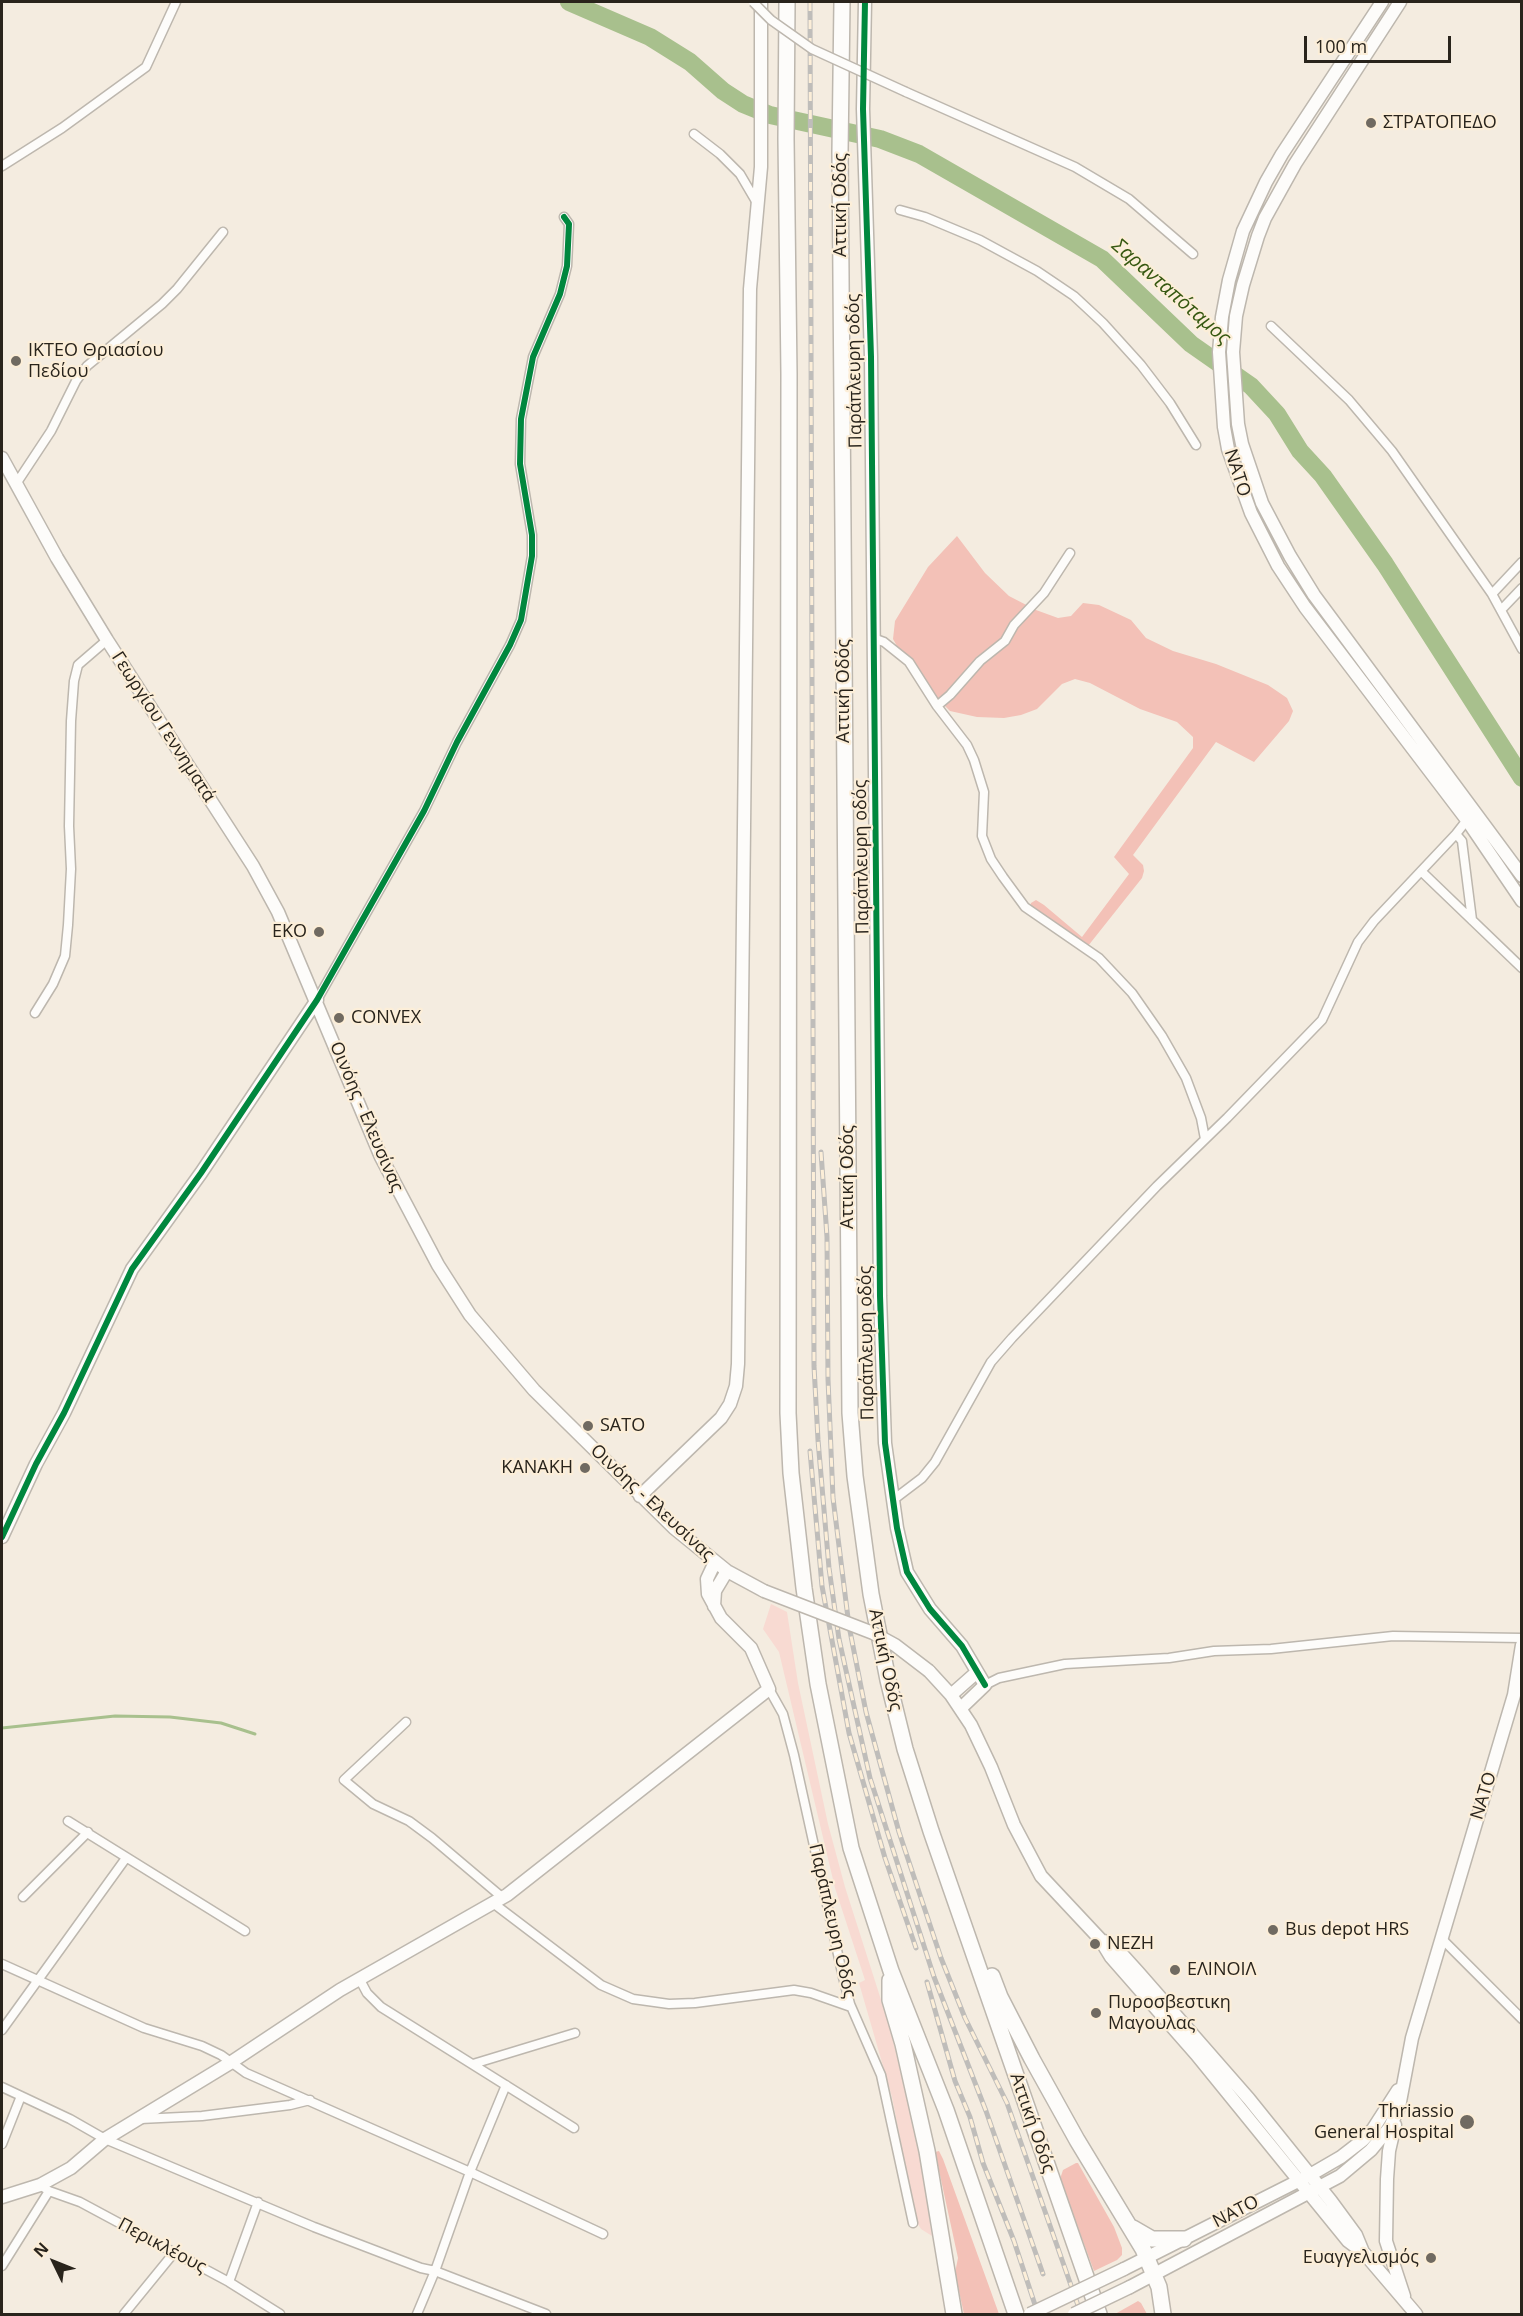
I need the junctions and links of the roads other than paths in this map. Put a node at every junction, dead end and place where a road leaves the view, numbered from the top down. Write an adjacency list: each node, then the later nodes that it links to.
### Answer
1 (176, 2): 10 (street)
2 (753, 2): 15 (street, bridge)
3 (761, 2): 11 (main road)
4 (787, 2): 65 (highway)
5 (842, 2): 58 (highway, Αττική Οδός)
6 (865, 2): 25 (main road, Παράπλευρη οδός)
7 (1382, 2): 29 (main road, ΝΑΤΟ)
8 (1400, 2): 32 (main road, ΝΑΤΟ)
9 (694, 134): 11 (street)
10 (2, 166)
11 (757, 204): 39 (main road)
12 (900, 210): 17 (street)
13 (564, 217): 36 (street)
14 (223, 231): 19 (street)
15 (1194, 254)
16 (1271, 326): 23 (street)
17 (1196, 445)
18 (2, 458): 19 (main road, Γεωργίου Γεννηματά)
19 (16, 484): 26 (main road, Γεωργίου Γεννηματά)
20 (1070, 553): 28 (street)
21 (1521, 562): 23 (street)
22 (1521, 588): 24 (street)
23 (1492, 594): 24 (street)
24 (1501, 610): 27 (street)
25 (873, 638): 28 (street); 40 (main road, Παράπλευρη οδός)
26 (107, 640): 36 (main road, Γεωργίου Γεννηματά); 37 (street)
27 (1521, 649)
28 (937, 706): 38 (street)
29 (1467, 820): 30 (street); 33 (main road, ΝΑΤΟ)
30 (1455, 834): 31 (street); 34 (street)
31 (1421, 871): 34 (street); 38 (street)
32 (1521, 876)
33 (1521, 901)
34 (1472, 920): 35 (street)
35 (1521, 968)
36 (317, 1000): 39 (main road, Οινόης - Ελευσίνας); 41 (main road)
37 (35, 1013)
38 (1205, 1139): 40 (street)
39 (640, 1496): 42 (main road, Οινόης - Ελευσίνας)
40 (893, 1500): 47 (main road, Παράπλευρη οδός)
41 (2, 1537)
42 (715, 1562): 43 (main road, Οινόης - Ελευσίνας); 44 (main road)
43 (728, 1571): 44 (main road); 51 (main road, Οινόης - Ελευσίνας, bridge)
44 (714, 1607): 50 (main road)
45 (1521, 1638): 49 (street)
46 (1521, 1645): 52 (main road, ΝΑΤΟ)
47 (977, 1672): 49 (main road, Παράπλευρη οδός); 51 (main road)
48 (1521, 1678): 52 (main road, ΝΑΤΟ)
49 (985, 1685): 53 (main road)
50 (769, 1689): 60 (main road); 68 (street, Παράπλευρη Οδός)
51 (951, 1695): 53 (main road, Οινόης - Ελευσίνας)
52 (1514, 1695): 62 (main road, ΝΑΤΟ)
53 (961, 1708): 63 (main road, Οινόης - Ελευσίνας)
54 (406, 1722): 60 (street)
55 (68, 1821): 56 (street)
56 (88, 1832): 57 (street); 59 (street)
57 (126, 1858): 61 (street); 67 (street)
58 (948, 1881): 92 (highway); 111 (highway, Αττική Οδός)
59 (23, 1897)
60 (498, 1900): 66 (main road); 68 (street)
61 (245, 1930)
62 (1441, 1938): 69 (street); 74 (main road, ΝΑΤΟ)
63 (1100, 1939): 84 (main road, Οινόης - Ελευσίνας); 86 (main road, Οινόης - Ελευσίνας)
64 (2, 1964): 67 (street)
65 (891, 1971): 107 (highway); 108 (highway)
66 (359, 1978): 72 (main road); 73 (street)
67 (37, 1980): 70 (street); 72 (street)
68 (851, 2007): 93 (street, Παράπλευρη Οδός)
69 (1521, 2019)
70 (2, 2030)
71 (575, 2033): 73 (street)
72 (230, 2063): 78 (street); 80 (main road)
73 (473, 2064): 75 (street)
74 (1406, 2069): 79 (main road, ΝΑΤΟ); 86 (main road, ΝΑΤΟ)
75 (506, 2085): 81 (street); 85 (street)
76 (2, 2087): 77 (street)
77 (21, 2096): 82 (street); 83 (street)
78 (310, 2100): 80 (street); 85 (street)
79 (1399, 2107): 88 (main road, ΝΑΤΟ); 102 (main road)
80 (136, 2118): 82 (main road)
81 (574, 2128)
82 (105, 2139): 87 (main road); 91 (street)
83 (2, 2144)
84 (1282, 2158): 86 (main road, Οινόης - Ελευσίνας); 89 (main road)
85 (470, 2172): 94 (street); 99 (street)
86 (1305, 2177): 88 (main road); 89 (main road, ΝΑΤΟ)
87 (45, 2188): 90 (main road); 96 (street, Περικλέους); 98 (street)
88 (1315, 2190): 100 (main road, ΝΑΤΟ); 102 (main road)
89 (1272, 2194): 95 (main road, ΝΑΤΟ)
90 (2, 2197)
91 (258, 2202): 99 (street); 101 (street)
92 (1127, 2222): 95 (highway); 97 (highway)
93 (913, 2223)
94 (603, 2234)
95 (1184, 2239): 97 (main road, ΝΑΤΟ)
96 (173, 2254): 101 (street, Περικλέους); 103 (street)
97 (1147, 2257): 100 (highway); 109 (main road, ΝΑΤΟ, bridge)
98 (2, 2266)
99 (435, 2271): 105 (street); 106 (street)
100 (1154, 2274): 110 (main road, ΝΑΤΟ, bridge); 112 (highway)
101 (229, 2282): 104 (street, Περικλέους)
102 (1412, 2310)
103 (124, 2314)
104 (280, 2314)
105 (417, 2314)
106 (546, 2314)
107 (954, 2314)
108 (1016, 2314)
109 (1030, 2314)
110 (1074, 2314)
111 (1099, 2314)
112 (1163, 2314)

